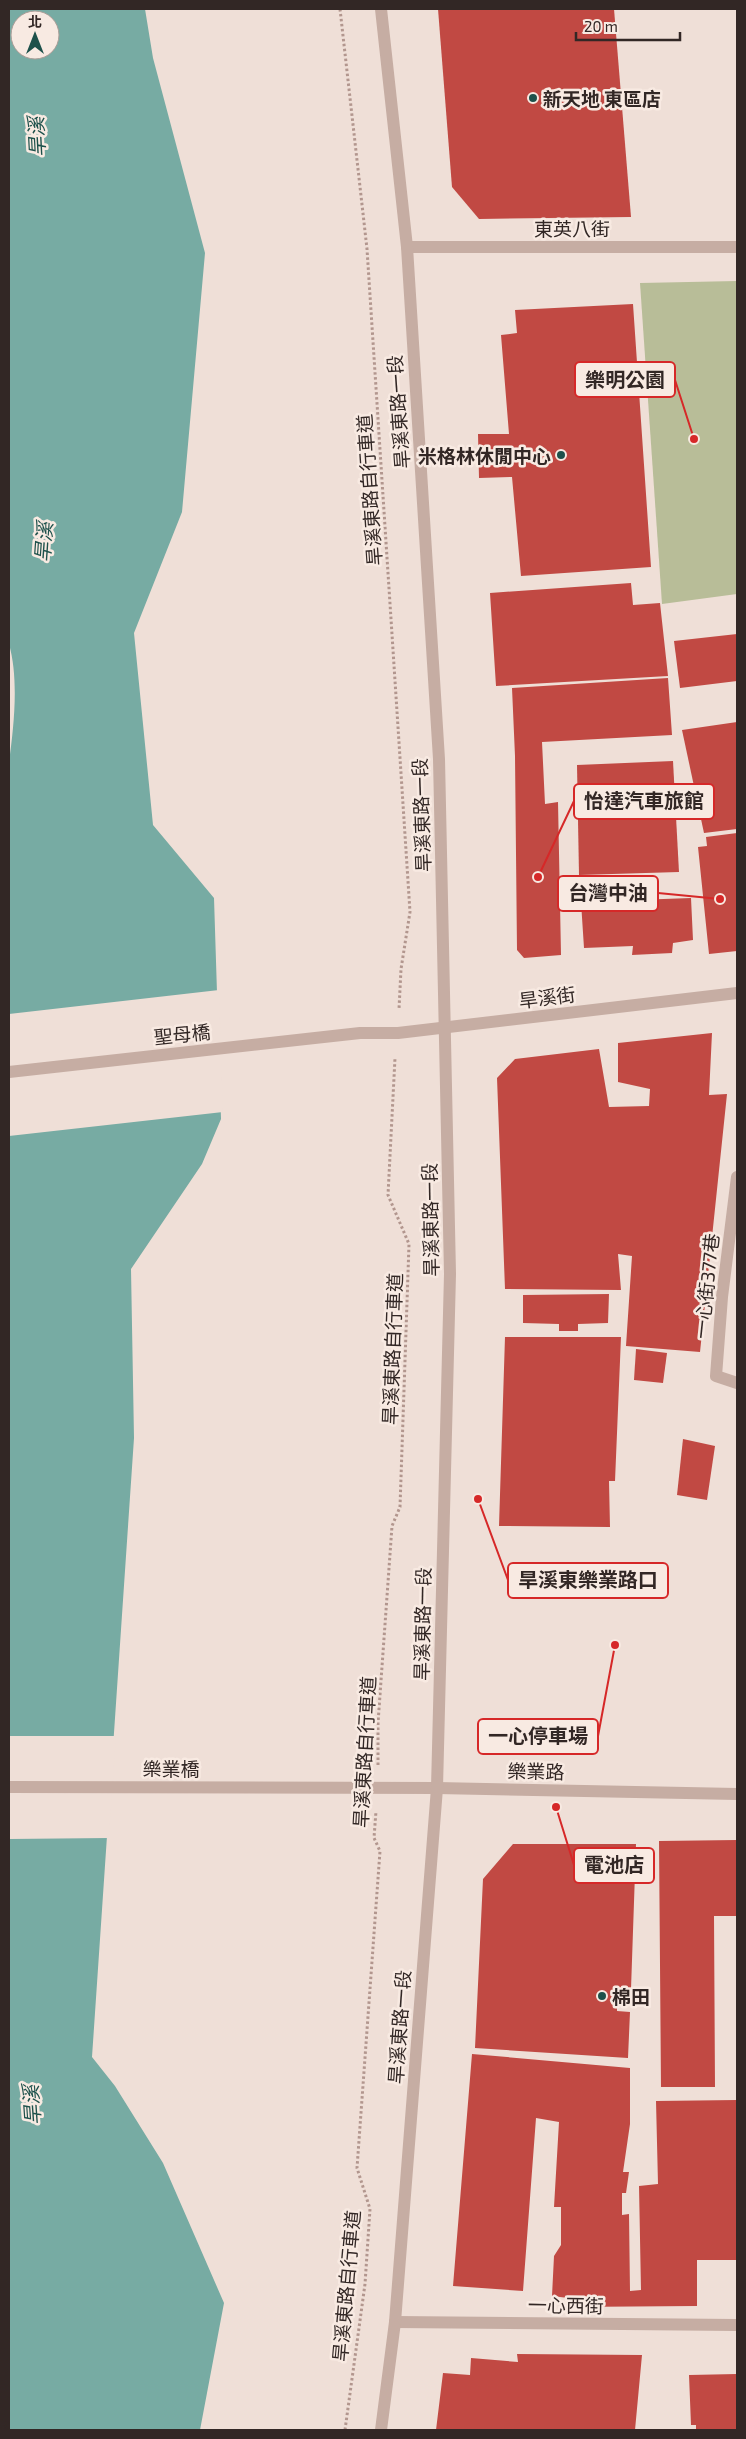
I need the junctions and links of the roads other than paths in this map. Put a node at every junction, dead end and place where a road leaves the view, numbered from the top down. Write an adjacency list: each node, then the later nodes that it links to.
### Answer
1 (381, 9): 2 (street, 旱溪東路一段)
2 (407, 247): 3 (street, 東英八街); 5 (street, 旱溪東路一段)
3 (737, 247)
4 (737, 994): 5 (street, 旱溪街)
5 (446, 1028): 6 (street, 旱溪街); 12 (street, 旱溪東路一段)
6 (360, 1033): 7 (street, 聖母橋)
7 (9, 1072)
8 (737, 1177): 9 (street, 一心街377巷)
9 (737, 1383)
10 (9, 1787): 11 (street, 樂業橋)
11 (333, 1787): 12 (street, 樂業路)
12 (437, 1788): 13 (street, 樂業路); 14 (street, 旱溪東路一段)
13 (737, 1794)
14 (395, 2322): 15 (street, 一心西街); 16 (street, 旱溪東路一段)
15 (737, 2325)
16 (381, 2430)

